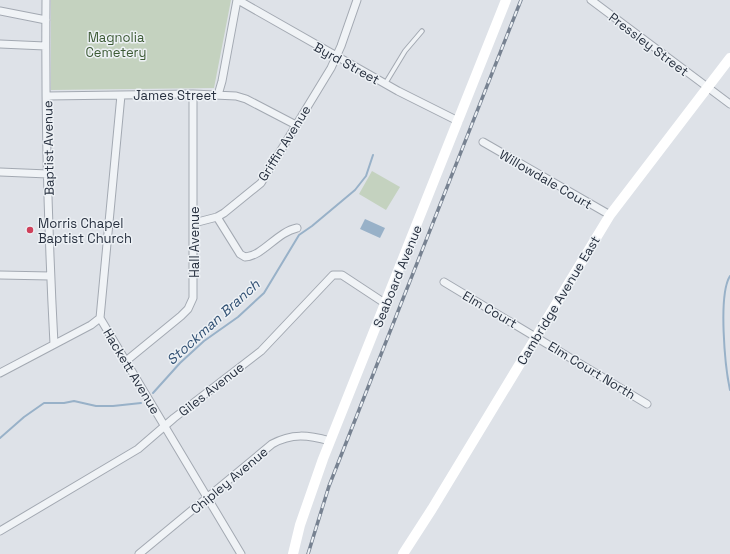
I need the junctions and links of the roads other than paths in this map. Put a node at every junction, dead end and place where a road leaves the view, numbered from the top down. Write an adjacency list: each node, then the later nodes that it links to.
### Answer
1 (46, 0): 7 (street, Baptist Avenue)
2 (238, 0): 11 (street, Byrd Street); 16 (street)
3 (357, 0): 11 (street, Griffin Avenue)
4 (506, 0): 20 (street, Seaboard Avenue)
5 (591, 0): 14 (street, Pressley Street)
6 (0, 11): 7 (street)
7 (46, 20): 10 (street, Baptist Avenue)
8 (422, 31): 13 (lane)
9 (0, 44): 10 (street)
10 (46, 46): 18 (street, Baptist Avenue)
11 (336, 57): 13 (street, Byrd Street); 21 (street, Griffin Avenue)
12 (730, 58): 14 (street, Cambridge Avenue East)
13 (385, 84): 20 (street, Byrd Street)
14 (708, 87): 19 (street, Pressley Street); 25 (street, Cambridge Avenue East)
15 (193, 94): 16 (street, James Street); 17 (street, James Street); 27 (street, Hall Avenue)
16 (218, 94): 21 (street, James Street)
17 (121, 95): 18 (street, James Street); 33 (street, Hackett Avenue)
18 (47, 96): 24 (street, Baptist Avenue)
19 (730, 104)
20 (458, 121): 32 (street, Seaboard Avenue)
21 (296, 124): 26 (street, Griffin Avenue)
22 (483, 142): 25 (street, Willowdale Court)
23 (0, 172): 24 (street)
24 (48, 174): 30 (street, Baptist Avenue)
25 (610, 215): 34 (street, Cambridge Avenue East)
26 (216, 217): 27 (street, Griffin Avenue); 28 (street)
27 (194, 223): 36 (street, Hall Avenue)
28 (297, 228)
29 (0, 274): 30 (street)
30 (50, 276): 35 (street, Baptist Avenue)
31 (444, 282): 34 (street, Elm Court)
32 (386, 304): 39 (street, Giles Avenue); 40 (street, Seaboard Avenue)
33 (100, 318): 35 (street); 36 (street, Hackett Avenue)
34 (536, 336): 38 (street, Elm Court North); 46 (street, Cambridge Avenue East)
35 (54, 344): 37 (street)
36 (126, 361): 39 (street, Hackett Avenue)
37 (0, 372)
38 (647, 404)
39 (164, 426): 41 (street, Hackett Avenue); 42 (street, Giles Avenue)
40 (330, 441): 41 (street, Chipley Avenue); 45 (street, Seaboard Avenue)
41 (208, 498): 43 (street, Chipley Avenue); 44 (street, Hackett Avenue)
42 (0, 531)
43 (139, 554)
44 (241, 554)
45 (293, 554)
46 (402, 554)

